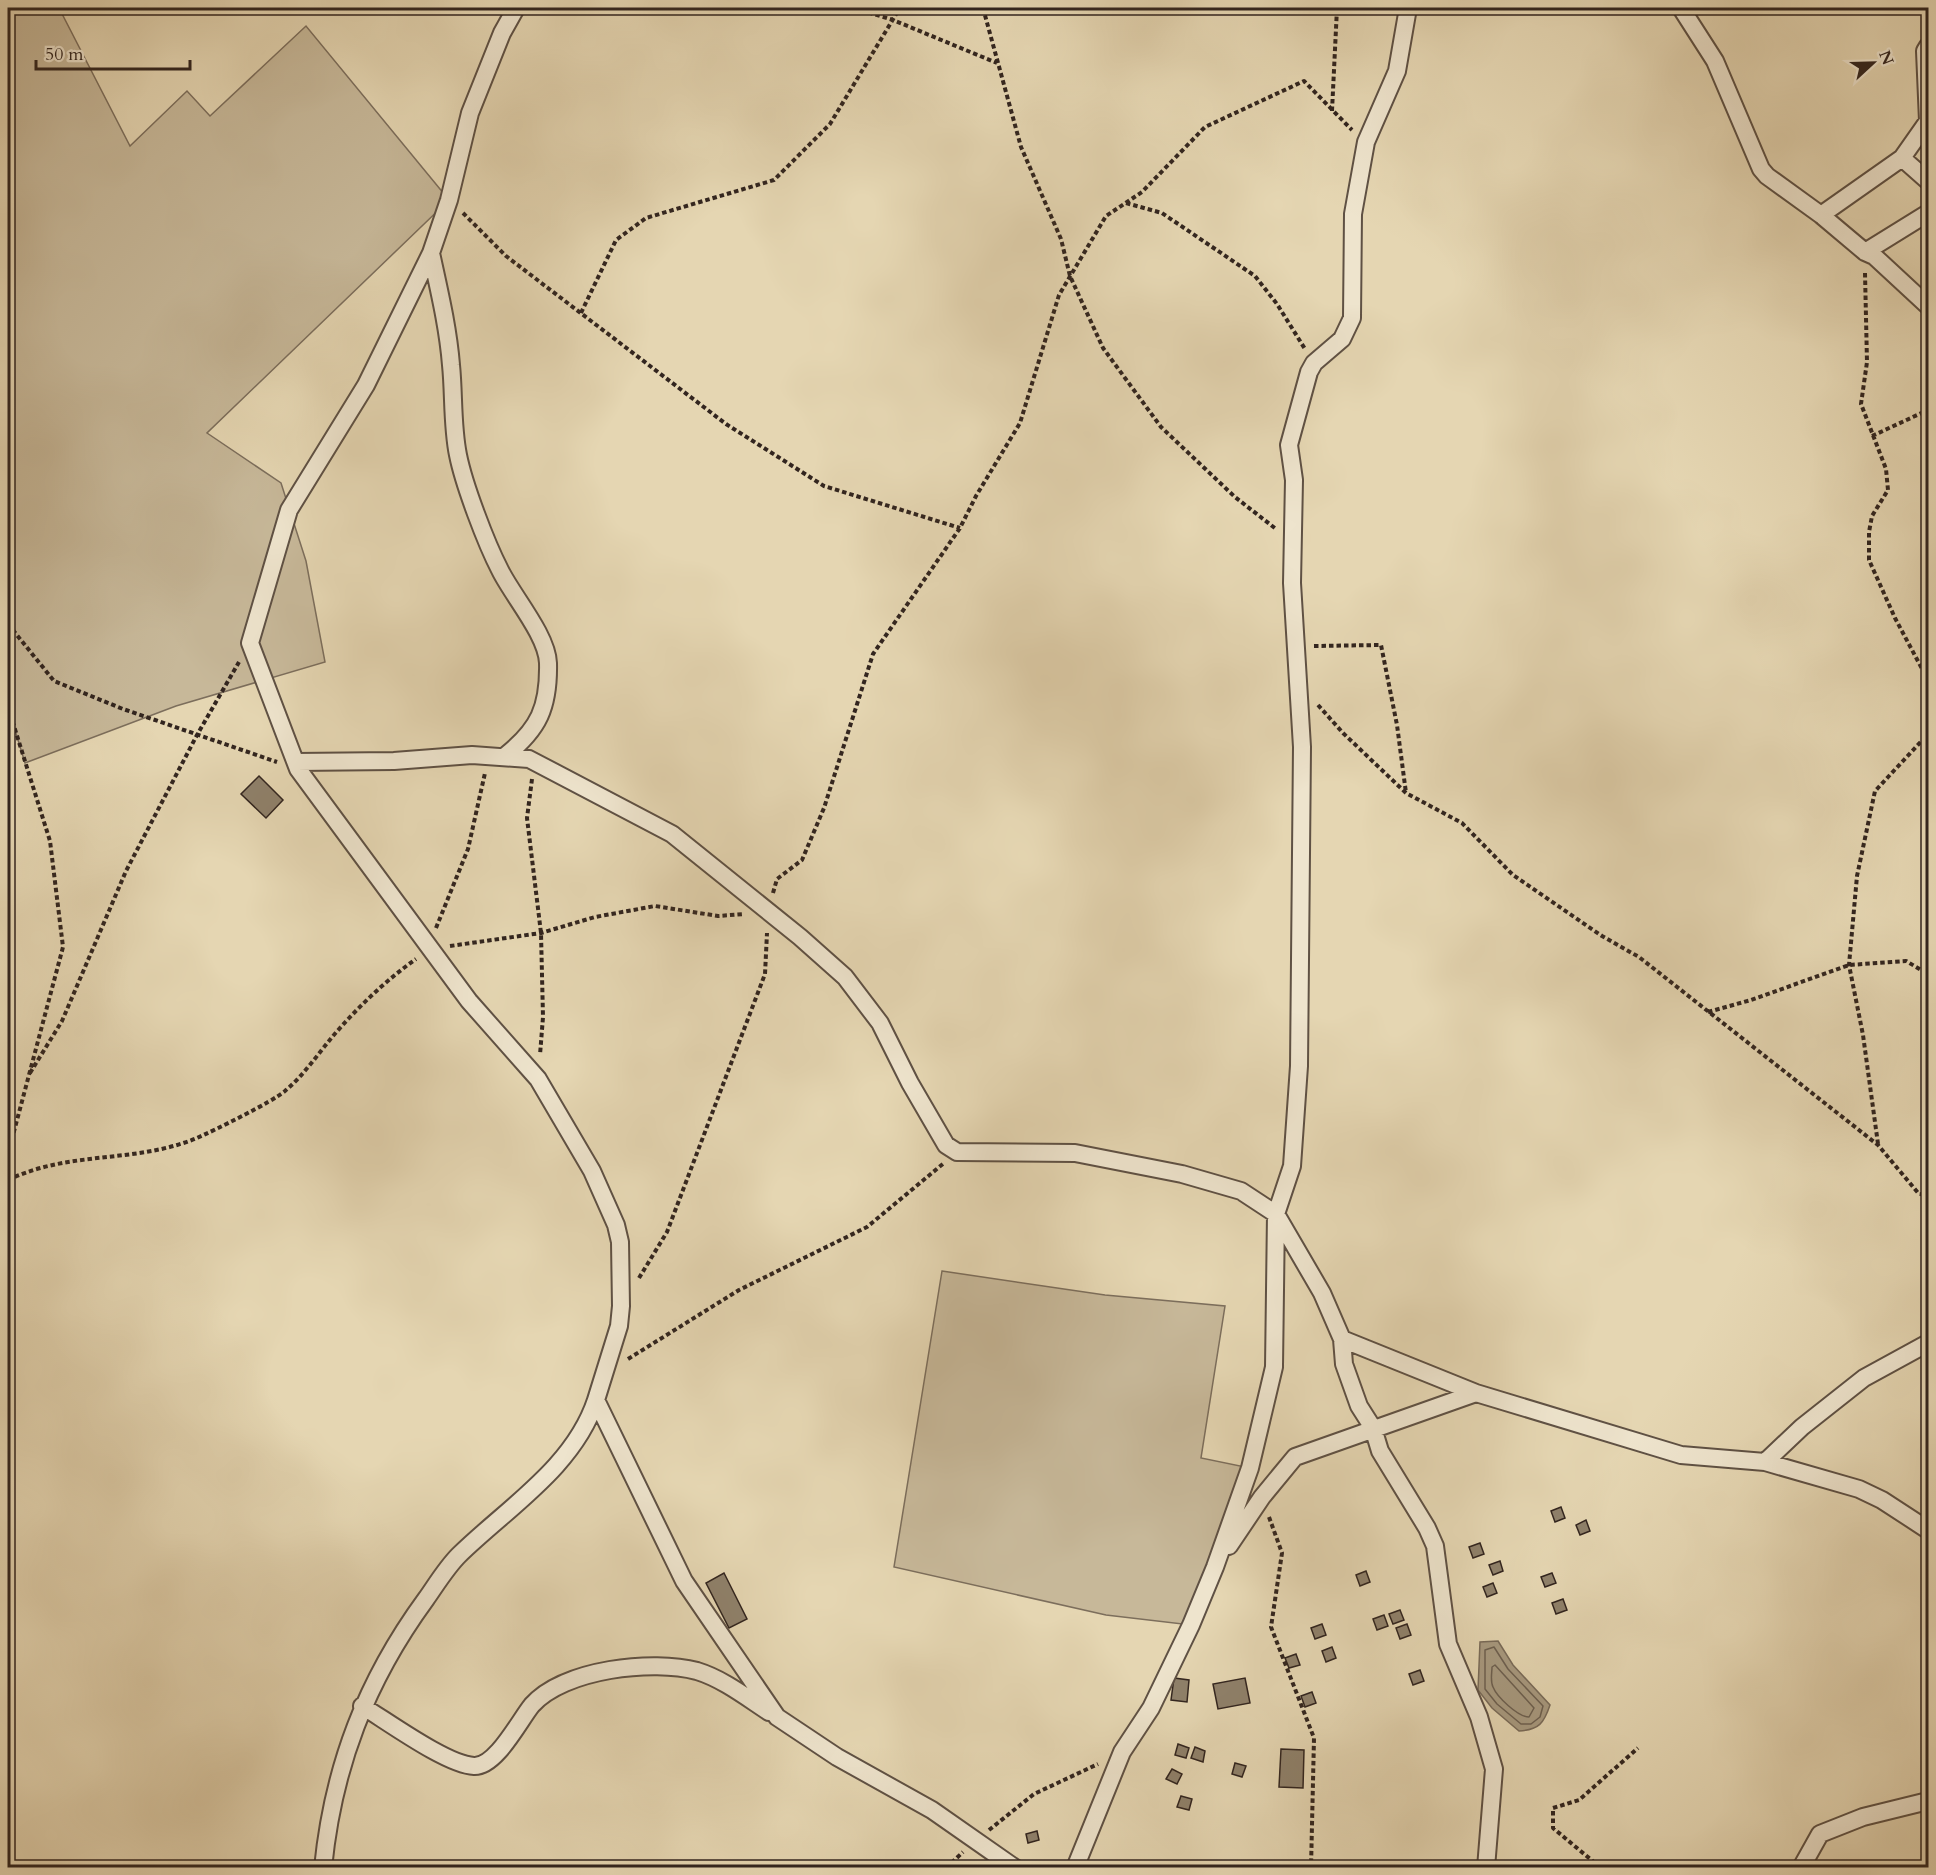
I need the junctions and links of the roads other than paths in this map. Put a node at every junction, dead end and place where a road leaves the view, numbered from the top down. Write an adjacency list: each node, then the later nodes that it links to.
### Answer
1 (516, 8): 10 (street)
2 (1408, 8): 14 (street)
3 (1681, 8): 8 (street)
4 (1929, 46): 5 (street)
5 (1902, 158): 6 (street); 8 (street)
6 (1929, 181)
7 (1929, 213): 9 (street)
8 (1821, 215): 9 (street)
9 (1865, 252): 11 (street)
10 (431, 253): 12 (street); 13 (street)
11 (1929, 306)
12 (505, 756): 13 (street); 14 (street)
13 (296, 762): 18 (street)
14 (1276, 1214): 15 (street); 22 (street)
15 (1342, 1339): 17 (street); 19 (street)
16 (1929, 1343): 20 (street)
17 (1476, 1393): 19 (street); 20 (street)
18 (596, 1400): 23 (street); 24 (street)
19 (1373, 1428): 22 (street); 29 (street)
20 (1765, 1462): 21 (street)
21 (1929, 1530)
22 (1215, 1567): 28 (street)
23 (362, 1706): 24 (street); 26 (street)
24 (777, 1717): 27 (street)
25 (1929, 1801): 30 (street)
26 (322, 1868)
27 (1015, 1868)
28 (1075, 1868)
29 (1486, 1868)
30 (1801, 1868)

